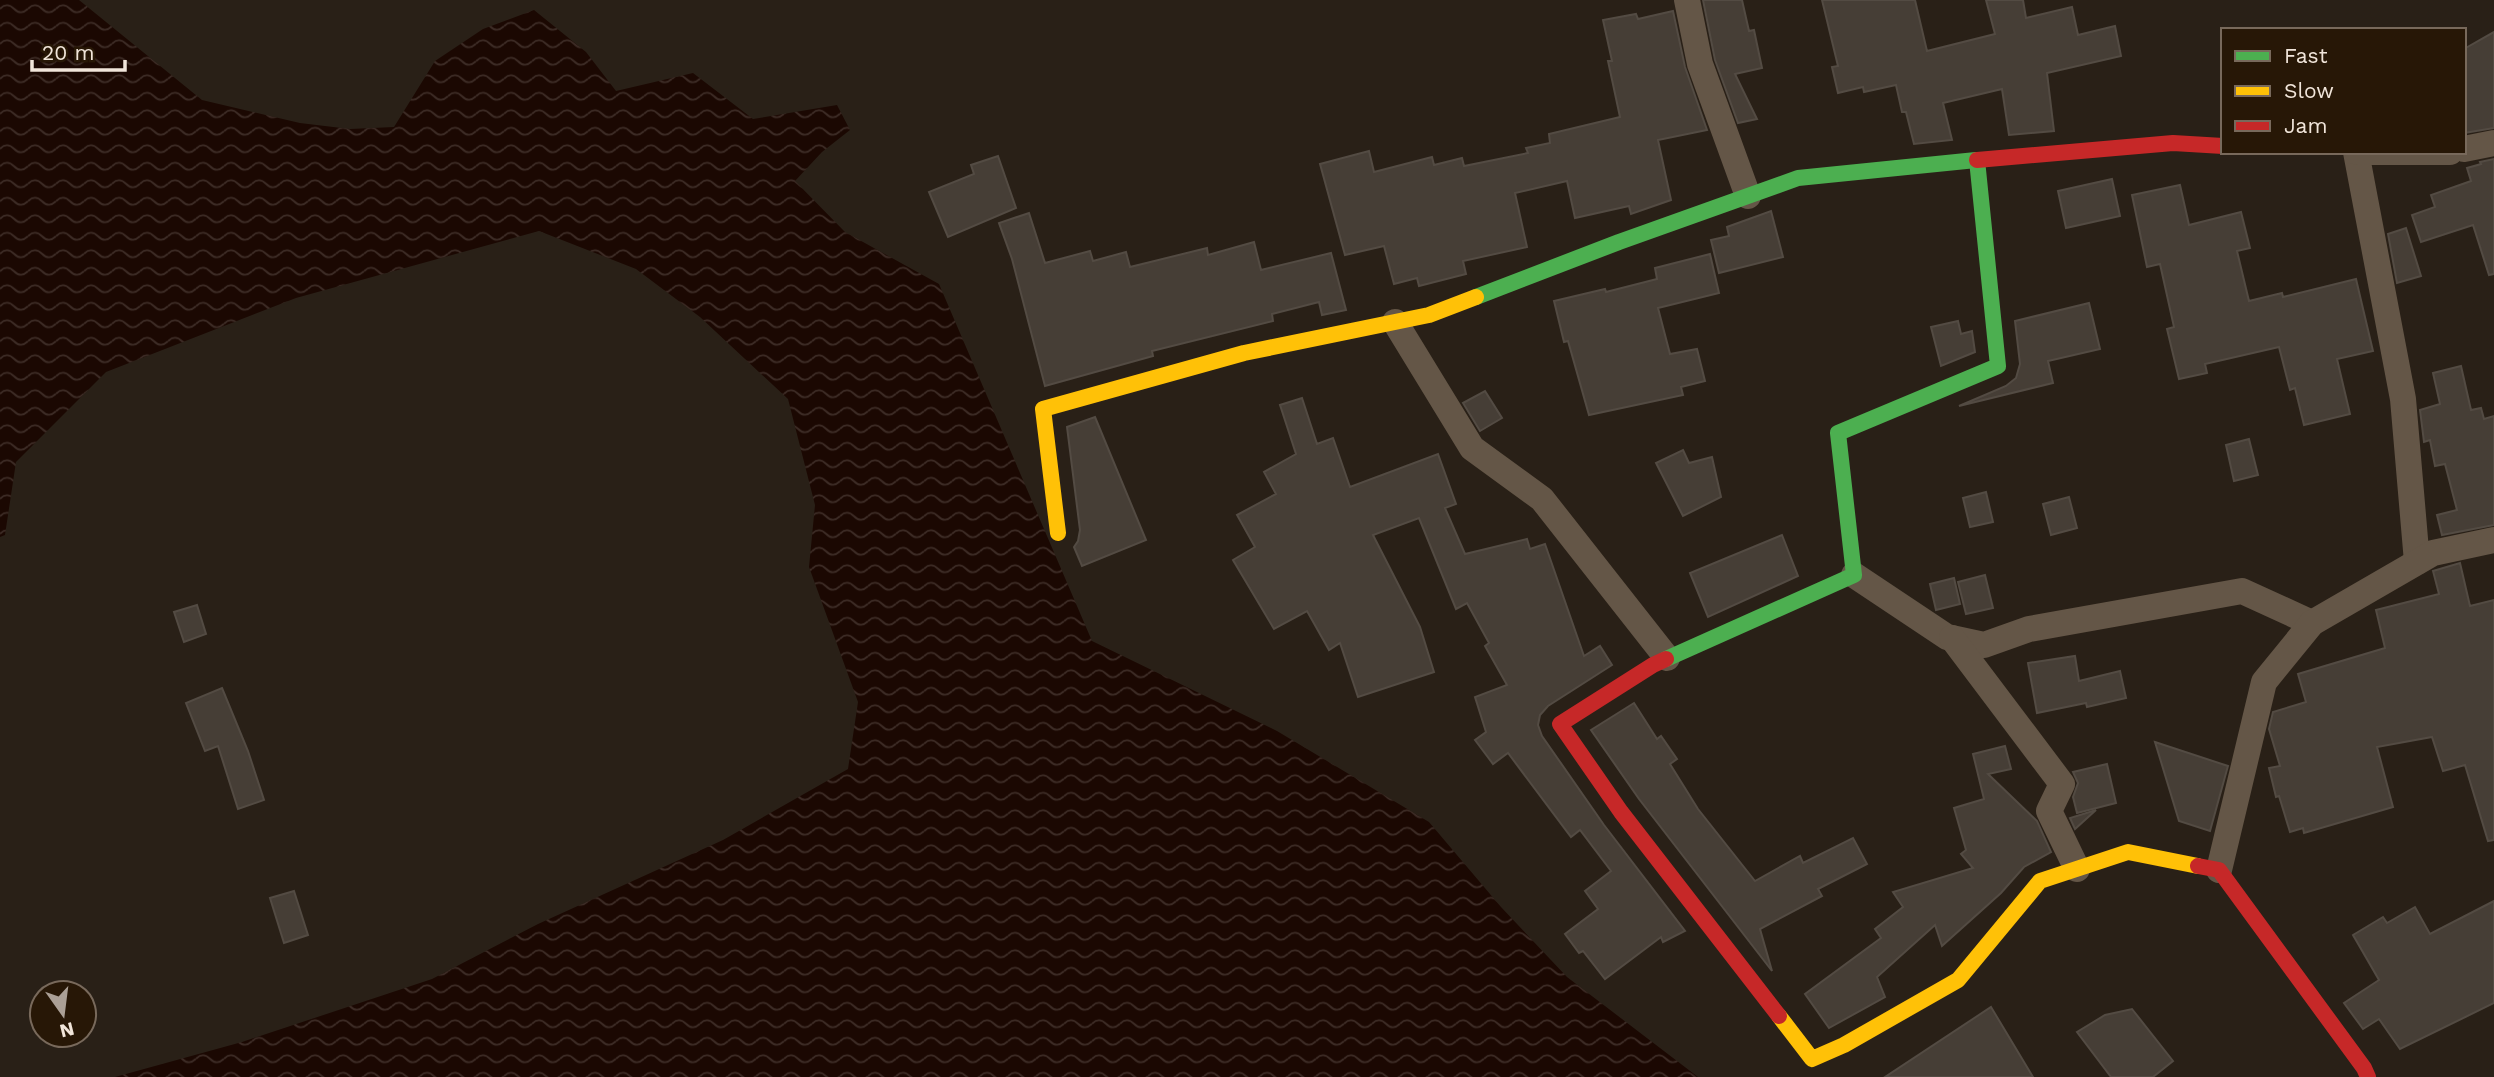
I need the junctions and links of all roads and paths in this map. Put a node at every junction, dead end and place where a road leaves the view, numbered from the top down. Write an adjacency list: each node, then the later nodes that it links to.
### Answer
1 (1686, 0): 7 (street)
2 (2494, 143): 4 (street)
3 (2221, 146): 6 (street)
4 (2466, 149)
5 (2357, 154): 11 (street)
6 (1976, 160): 7 (street); 12 (street)
7 (1748, 196): 8 (street)
8 (1395, 322): 9 (street); 15 (street)
9 (1058, 533)
10 (2494, 540): 11 (street)
11 (2417, 562): 13 (street)
12 (1854, 575): 14 (street); 15 (street)
13 (2312, 623): 14 (street); 17 (street)
14 (1952, 638): 16 (street)
15 (1667, 658): 16 (street)
16 (2077, 869): 17 (street)
17 (2220, 870): 18 (street)
18 (2368, 1077)

